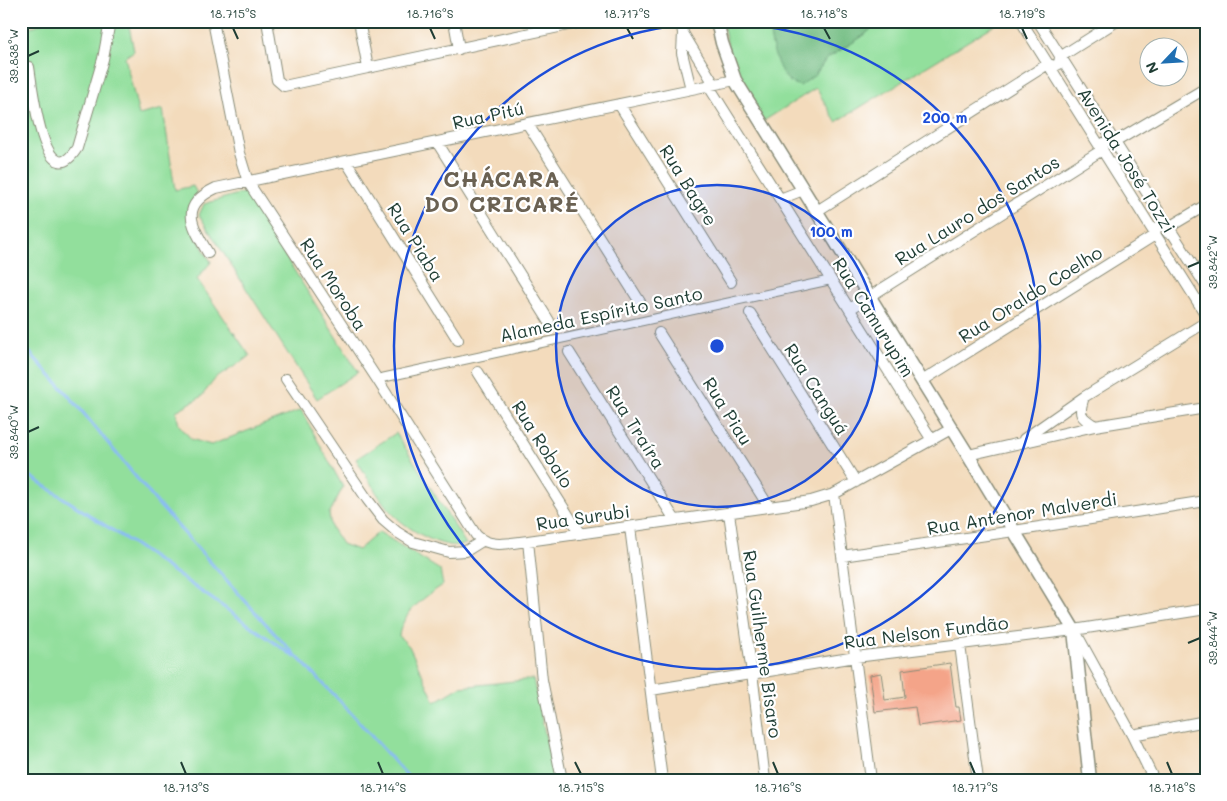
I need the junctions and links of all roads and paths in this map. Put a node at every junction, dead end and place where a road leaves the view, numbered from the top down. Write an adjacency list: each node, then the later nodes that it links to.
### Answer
1 (110, 21): 17 (street)
2 (213, 21): 29 (street, Rua Moroba)
3 (267, 21): 18 (street)
4 (359, 21): 18 (street)
5 (454, 21): 14 (street)
6 (587, 21): 12 (street)
7 (681, 21): 13 (street)
8 (717, 21): 19 (street)
9 (1021, 21): 16 (street, Avenida José Tozzi)
10 (1038, 21): 15 (street, Avenida José Tozzi)
11 (1117, 21): 15 (street)
12 (547, 26): 14 (street)
13 (683, 33): 20 (street, Rua Camurupim); 22 (street)
14 (459, 49): 18 (street)
15 (1060, 57): 16 (street); 26 (street, Avenida José Tozzi)
16 (1048, 64): 27 (street, Avenida José Tozzi); 33 (street)
17 (29, 67)
18 (368, 68)
19 (735, 80): 20 (street, Rua Pitú); 30 (street)
20 (711, 84): 22 (street, Rua Pitú); 31 (street, Rua Camurupim)
21 (1206, 88): 26 (street, Rua Lauro dos Santos)
22 (690, 89): 23 (street, Rua Pitú)
23 (619, 104): 24 (street, Rua Pitú); 38 (street, Rua Bagre)
24 (527, 123): 25 (street, Rua Pitú); 41 (street)
25 (437, 142): 28 (street, Rua Pitú); 45 (street)
26 (1115, 142): 27 (street, Rua Lauro dos Santos); 34 (street, Avenida José Tozzi)
27 (1102, 150): 35 (street, Avenida José Tozzi); 40 (street, Rua Lauro dos Santos)
28 (346, 161): 29 (street, Rua Pitú); 48 (street, Rua Piaba)
29 (248, 182): 36 (street, Rua Pitú); 52 (street, Rua Moroba)
30 (803, 190): 31 (street); 33 (street)
31 (780, 199): 37 (street, Rua Camurupim)
32 (1206, 205): 34 (street, Rua Oraldo Coelho)
33 (817, 212): 40 (street)
34 (1168, 227): 35 (street, Rua Oraldo Coelho); 39 (street, Avenida José Tozzi)
35 (1155, 235): 44 (street, Avenida José Tozzi); 53 (street, Rua Oraldo Coelho)
36 (208, 253)
37 (831, 280): 42 (street, Rua Camurupim); 52 (street, Alameda Espírito Santo)
38 (731, 282)
39 (1206, 286)
40 (870, 297): 42 (street, Rua Lauro dos Santos); 53 (street)
41 (640, 302)
42 (850, 309): 58 (street, Rua Camurupim)
43 (750, 313): 61 (street, Rua Canguá)
44 (1206, 315)
45 (550, 321)
46 (1206, 322): 54 (street)
47 (659, 332): 64 (street, Rua Piau)
48 (458, 340)
49 (569, 352): 66 (street, Rua Traíra)
50 (478, 372): 69 (street, Rua Robalo)
51 (286, 379): 70 (street)
52 (377, 379): 70 (street, Rua Moroba)
53 (922, 381): 57 (street)
54 (1084, 397): 56 (street); 59 (street)
55 (1206, 408): 56 (street)
56 (1094, 426): 59 (street)
57 (951, 429): 58 (street, Rua Surubi); 60 (street)
58 (932, 440): 61 (street, Rua Surubi)
59 (1019, 443): 60 (street)
60 (968, 455): 68 (street)
61 (856, 482): 62 (street, Rua Surubi)
62 (834, 494): 64 (street, Rua Surubi); 72 (street)
63 (1206, 501): 68 (street, Rua Antenor Malverdi)
64 (769, 507): 65 (street, Rua Surubi)
65 (729, 513): 66 (street, Rua Surubi); 77 (street, Rua Guilherme Bisaro)
66 (675, 520): 67 (street, Rua Surubi)
67 (630, 526): 69 (street, Rua Surubi); 78 (street)
68 (1014, 531): 72 (street, Rua Antenor Malverdi); 74 (street)
69 (580, 534): 71 (street, Rua Surubi)
70 (482, 541): 71 (street, Rua Surubi)
71 (528, 541): 81 (street)
72 (842, 556): 76 (street)
73 (1206, 609): 74 (street, Rua Nelson Fundão)
74 (1074, 630): 75 (street, Rua Nelson Fundão); 80 (street); 86 (street)
75 (960, 645): 76 (street, Rua Nelson Fundão); 85 (street)
76 (856, 656): 77 (street, Rua Nelson Fundão); 84 (street)
77 (752, 673): 78 (street, Rua Nelson Fundão); 83 (street, Rua Guilherme Bisaro)
78 (651, 690): 82 (street)
79 (1206, 721): 80 (street)
80 (1132, 735): 87 (street)
81 (562, 780)
82 (662, 780)
83 (765, 780)
84 (872, 780)
85 (978, 780)
86 (1090, 780)
87 (1154, 780)

